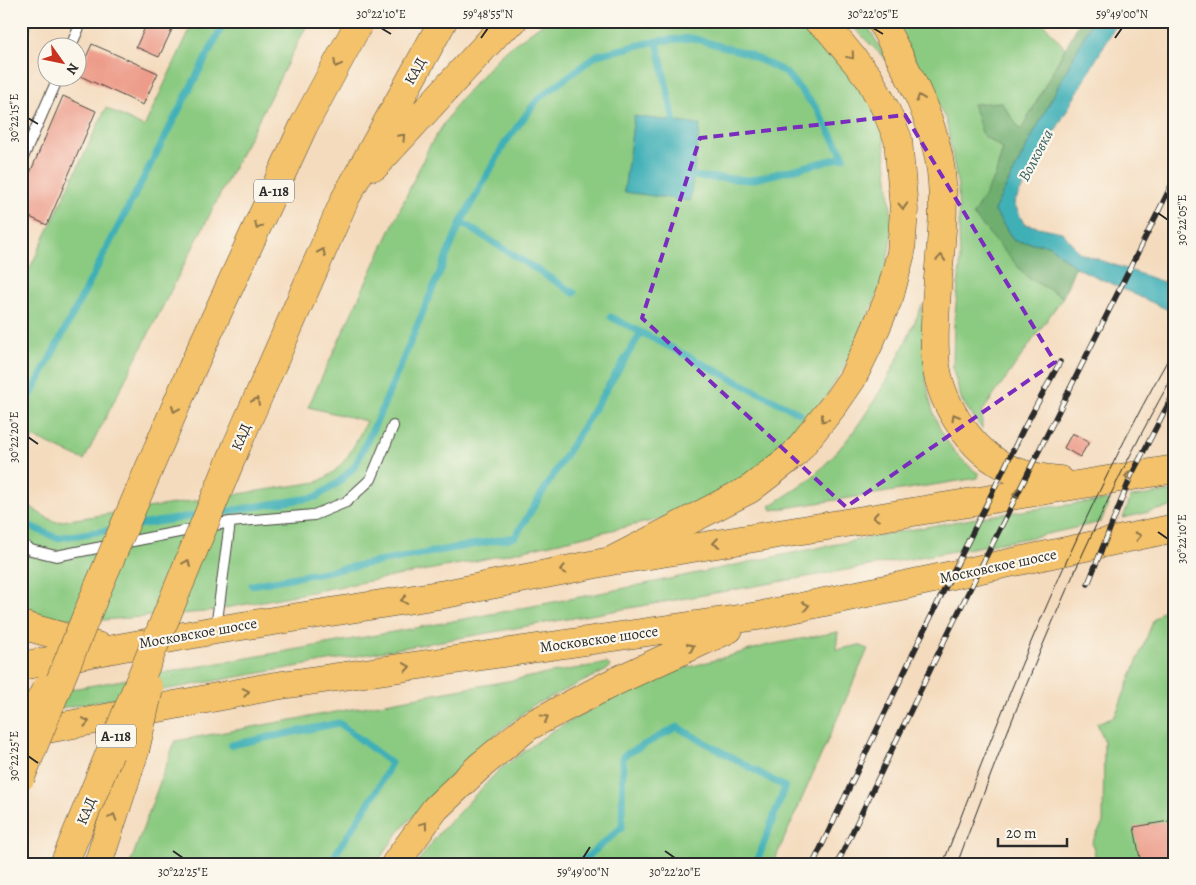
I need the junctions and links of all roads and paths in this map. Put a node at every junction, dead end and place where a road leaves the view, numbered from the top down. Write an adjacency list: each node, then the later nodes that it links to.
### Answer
1 (82, 21): 7 (lane)
2 (360, 21): 18 (main road, А-118, one-way to 18, bridge)
3 (443, 21): 10 (main road, КАД / А-118)
4 (513, 21): 10 (main road, one-way to 4)
5 (818, 21): 17 (main road, one-way to 17)
6 (881, 21): 13 (main road, one-way to 6)
7 (74, 38)
8 (54, 88): 9 (lane)
9 (21, 162)
10 (345, 198): 19 (main road, КАД / А-118, one-way to 10, bridge)
11 (393, 426): 14 (lane)
12 (1175, 469): 13 (main road, Московское шоссе, one-way to 13)
13 (1081, 483): 17 (main road, Московское шоссе, one-way to 17)
14 (230, 522): 16 (lane); 22 (lane)
15 (1175, 528): 20 (main road, Московское шоссе, one-way to 15)
16 (21, 544)
17 (611, 561): 22 (main road, Московское шоссе, one-way to 22)
18 (99, 585): 25 (main road, bridge); 26 (main road, А-118, bridge)
19 (168, 608): 27 (main road, КАД / А-118, bridge); 28 (main road, one-way to 19, bridge)
20 (758, 616): 25 (main road, Московское шоссе, one-way to 20); 29 (main road, one-way to 20)
21 (21, 625): 23 (main road)
22 (216, 630): 23 (main road, Московское шоссе)
23 (106, 649): 24 (main road, Московское шоссе)
24 (21, 666)
25 (21, 735)
26 (21, 777)
27 (64, 864)
28 (98, 864)
29 (395, 864)

